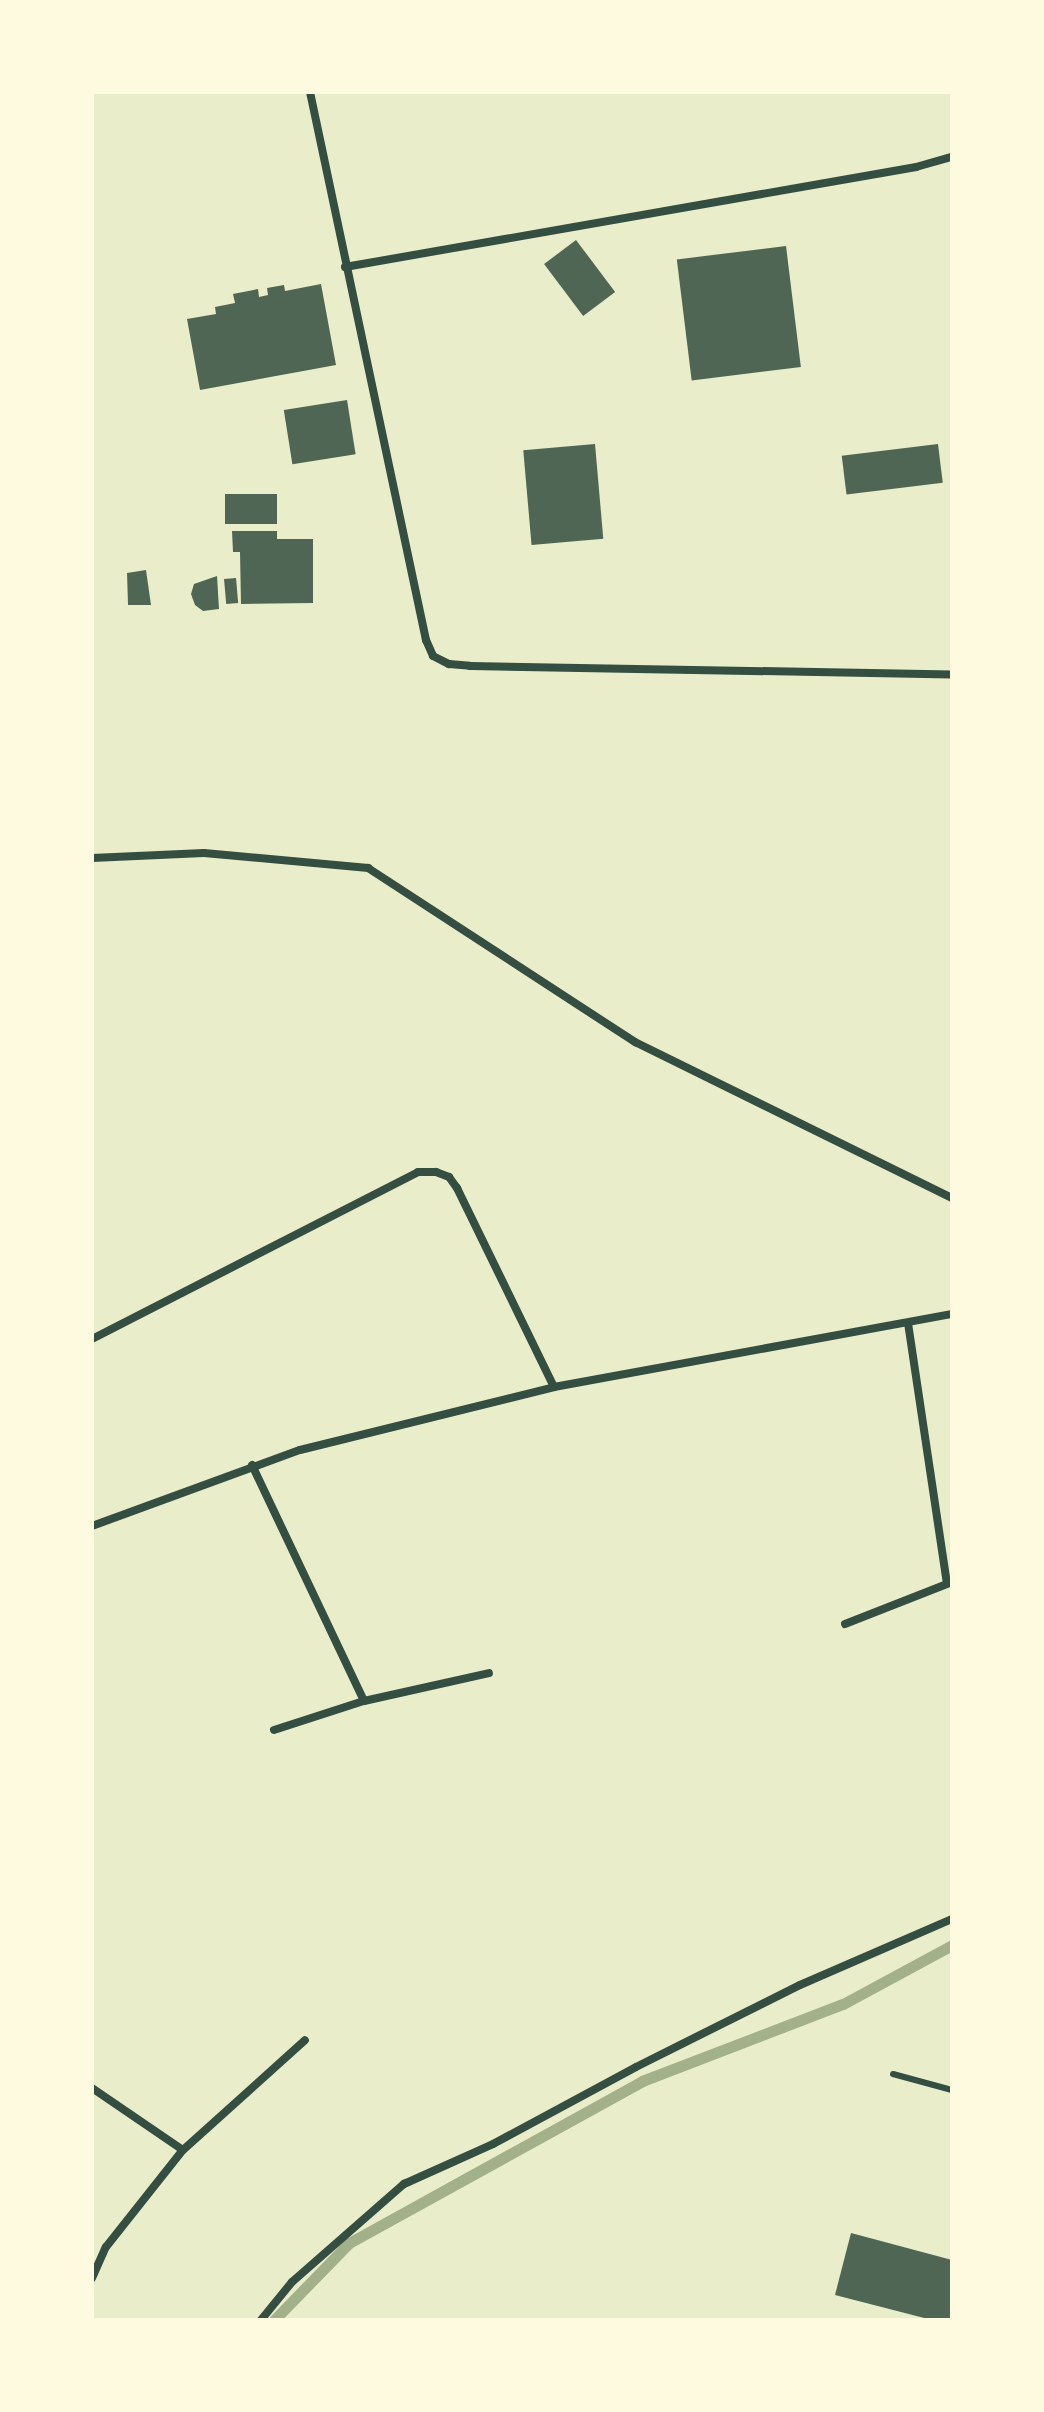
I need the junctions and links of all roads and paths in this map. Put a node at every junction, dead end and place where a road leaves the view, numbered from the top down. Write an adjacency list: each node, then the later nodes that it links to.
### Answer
1 (310, 92): 3 (street)
2 (952, 157): 3 (street)
3 (345, 267): 4 (street)
4 (952, 674)
5 (92, 858): 6 (street)
6 (952, 1198)
7 (952, 1314): 8 (street)
8 (908, 1323): 10 (street); 13 (street)
9 (92, 1339): 10 (street)
10 (554, 1387): 11 (street)
11 (252, 1465): 12 (street); 16 (street)
12 (93, 1523)
13 (950, 1582): 14 (street)
14 (845, 1624)
15 (489, 1673): 16 (street)
16 (364, 1701): 17 (street)
17 (274, 1730)
18 (952, 1919): 25 (street)
19 (305, 2040): 23 (street)
20 (893, 2074): 22 (lane)
21 (92, 2088): 23 (street)
22 (952, 2090)
23 (183, 2150): 24 (street)
24 (92, 2278)
25 (261, 2320)

